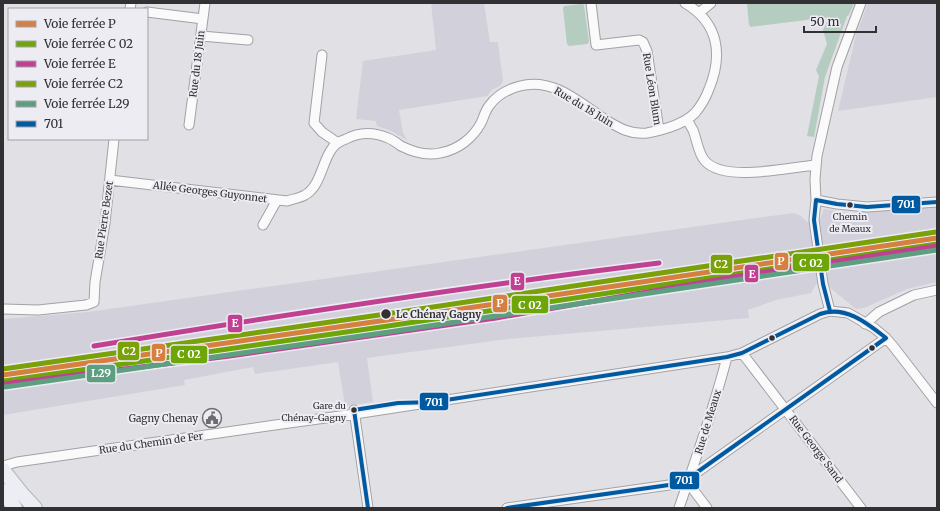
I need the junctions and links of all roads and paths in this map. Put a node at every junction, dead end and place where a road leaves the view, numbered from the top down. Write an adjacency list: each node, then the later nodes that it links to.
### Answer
1 (205, 3): 8 (street, Rue du 18 Juin)
2 (591, 3): 14 (street, Rue Léon Blum)
3 (685, 3): 7 (street, Rue du 18 Juin)
4 (711, 3): 7 (street)
5 (861, 3): 17 (street)
6 (148, 12): 8 (street)
7 (699, 13): 12 (street, Rue du 18 Juin)
8 (203, 19): 9 (street, Rue du 18 Juin)
9 (201, 36): 10 (street); 13 (street, Rue du 18 Juin)
10 (248, 40)
11 (322, 55): 16 (street)
12 (687, 119): 14 (street, Rue du 18 Juin); 17 (street)
13 (189, 125)
14 (659, 130): 16 (street, Rue du 18 Juin)
15 (114, 140): 18 (street, Rue Pierre Bezet)
16 (338, 143): 19 (street, Allée Georges Guyonnet)
17 (816, 165): 20 (street)
18 (110, 180): 19 (street, Allée Georges Guyonnet); 24 (street, Rue Pierre Bezet)
19 (277, 200): 22 (street)
20 (816, 200): 21 (street); 25 (street)
21 (937, 202)
22 (263, 225)
23 (937, 290): 26 (street)
24 (3, 309)
25 (830, 311): 26 (street); 28 (street, Rue du Chemin de Fer)
26 (865, 324): 27 (street)
27 (886, 338): 30 (street); 31 (street)
28 (742, 353): 29 (street, Rue du Chemin de Fer); 31 (street, Rue George Sand)
29 (727, 357): 32 (street, Rue du Chemin de Fer); 35 (street, Rue de Meaux)
30 (937, 403)
31 (786, 410): 35 (street); 43 (street, Rue George Sand)
32 (354, 412): 33 (street, Rue du Chemin de Fer); 39 (street)
33 (3, 466)
34 (3, 470): 38 (main road)
35 (689, 478): 40 (street); 41 (street, Rue de Meaux); 42 (street)
36 (3, 491): 37 (main road)
37 (15, 508)
38 (35, 508)
39 (368, 508)
40 (507, 508)
41 (679, 508)
42 (707, 508)
43 (861, 508)

